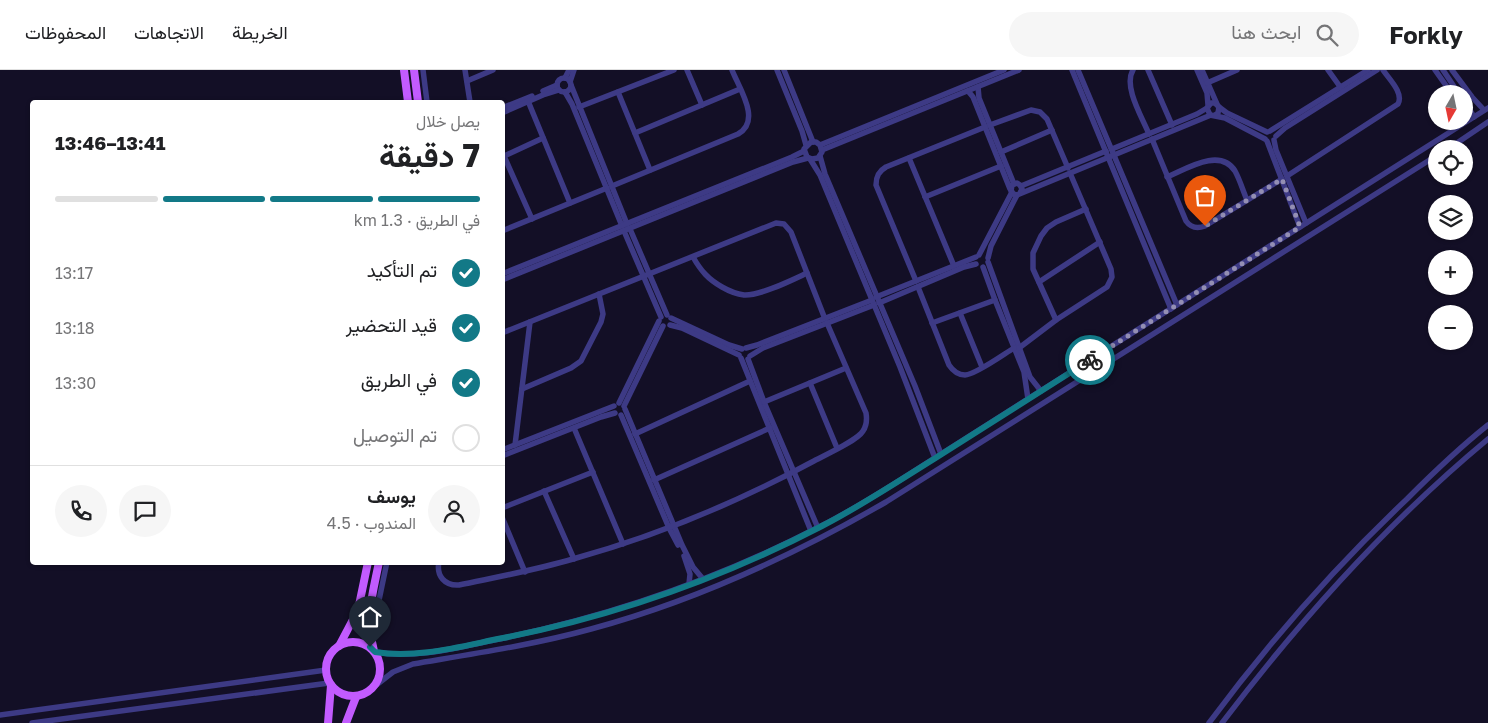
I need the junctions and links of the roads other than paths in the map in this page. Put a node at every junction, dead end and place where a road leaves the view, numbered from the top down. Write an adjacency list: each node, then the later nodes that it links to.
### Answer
1 (404, 70): 40 (main road)
2 (414, 70): 41 (main road)
3 (423, 70): 42 (street)
4 (465, 70): 29 (street)
5 (493, 70): 29 (street)
6 (569, 70): 30 (street)
7 (574, 70): 30 (street)
8 (674, 70): 39 (street)
9 (687, 70): 45 (street)
10 (732, 70): 37 (street)
11 (776, 70): 69 (street)
12 (784, 70): 68 (street)
13 (1004, 70): 50 (street)
14 (1019, 70): 34 (street)
15 (1072, 70): 52 (street)
16 (1078, 70): 52 (street)
17 (1133, 70): 63 (street)
18 (1148, 70): 57 (street)
19 (1197, 70): 49 (street)
20 (1202, 70): 31 (street)
21 (1237, 70): 31 (street)
22 (1328, 70): 35 (street)
23 (1368, 70): 35 (street)
24 (1377, 70): 65 (street)
25 (1383, 70): 83 (street)
26 (1435, 70): 32 (street)
27 (1443, 70): 33 (street)
28 (1452, 70): 51 (street)
29 (467, 81): 43 (street)
30 (568, 82): 36 (street); 36 (street); 48 (street)
31 (1207, 83): 46 (street)
32 (1446, 85)
33 (1453, 85)
34 (978, 86): 38 (street); 58 (street)
35 (1340, 88): 61 (street)
36 (560, 89): 44 (street); 47 (street); 84 (street)
37 (740, 89): 45 (street); 79 (street)
38 (968, 91): 50 (street); 58 (street)
39 (618, 92): 48 (street); 62 (street)
40 (408, 100)
41 (418, 100)
42 (427, 100)
43 (470, 100)
44 (528, 102): 53 (street); 64 (street)
45 (702, 105): 62 (street)
46 (1218, 106): 49 (street); 54 (street); 61 (street)
47 (505, 107)
48 (580, 107): 84 (street)
49 (1208, 107): 54 (street); 57 (street)
50 (914, 109): 70 (street)
51 (1486, 109): 55 (street)
52 (1092, 111): 72 (street)
53 (505, 112)
54 (1213, 115): 63 (street); 66 (street)
55 (1474, 117)
56 (1488, 122): 67 (street)
57 (1172, 124): 63 (street)
58 (988, 126): 59 (street); 71 (street); 75 (street); 78 (street)
59 (1052, 130): 71 (street); 80 (street)
60 (1449, 130): 81 (street)
61 (1268, 131): 65 (street); 66 (street)
62 (635, 133): 79 (street)
63 (1150, 137): 72 (street); 82 (street)
64 (543, 138): 73 (street); 91 (street)
65 (1275, 138): 66 (street); 83 (street)
66 (1266, 140): 83 (street)
67 (1461, 140)
68 (813, 142): 69 (street); 70 (street)
69 (805, 148): 74 (street); 92 (street)
70 (820, 150): 74 (street); 95 (street)
71 (1001, 152): 87 (street)
72 (1110, 153): 80 (street); 101 (street)
73 (505, 155)
74 (809, 158): 92 (street); 95 (street)
75 (909, 158): 88 (street); 115 (street)
76 (505, 160): 94 (street)
77 (1428, 161): 85 (street)
78 (1001, 166): 87 (street); 88 (street)
79 (650, 170): 84 (street)
80 (1069, 170): 87 (street); 93 (street)
81 (1380, 176): 85 (street); 86 (street)
82 (1168, 177): 90 (street); 90 (street)
83 (1284, 177): 90 (street); 96 (street); 98 (street)
84 (609, 187): 91 (street); 97 (street)
85 (1386, 187): 89 (street)
86 (1361, 188): 89 (street); 96 (street)
87 (1016, 190): 103 (street); 105 (street)
88 (925, 197): 107 (street)
89 (1368, 198): 141 (street)
90 (1247, 200)
91 (570, 203): 94 (street)
92 (687, 203): 97 (street)
93 (1086, 209): 100 (street); 114 (street)
94 (532, 219): 99 (street)
95 (842, 222): 118 (street)
96 (1306, 223): 98 (street)
97 (626, 227): 102 (street); 112 (street)
98 (1300, 227): 119 (street)
99 (505, 230)
100 (1100, 242): 114 (street); 124 (street)
101 (1150, 249): 119 (street); 120 (street)
102 (570, 250): 109 (street); 113 (street)
103 (978, 256): 105 (street); 106 (street); 107 (street)
104 (693, 257): 110 (street); 110 (street); 112 (street)
105 (988, 260): 108 (street); 122 (street)
106 (976, 264): 108 (street); 111 (street)
107 (954, 266): 111 (street)
108 (983, 267): 117 (street)
109 (505, 273)
110 (807, 273): 126 (street)
111 (942, 273): 115 (street)
112 (646, 276): 116 (street); 123 (street)
113 (505, 279)
114 (1039, 282): 124 (street)
115 (916, 284): 118 (street); 127 (street)
116 (599, 294): 125 (street); 135 (street)
117 (995, 300): 121 (street); 122 (street)
118 (875, 301): 126 (street); 154 (street)
119 (1177, 305): 120 (street)
120 (1171, 309): 136 (street)
121 (960, 313): 127 (street); 132 (street)
122 (1004, 317): 129 (street)
123 (665, 320): 130 (street); 140 (street)
124 (1056, 320): 129 (street)
125 (530, 322): 128 (street); 135 (street)
126 (824, 322): 130 (street); 131 (street)
127 (932, 323): 132 (street)
128 (505, 332)
129 (1016, 348): 132 (street); 136 (street); 137 (street)
130 (744, 354): 133 (street); 138 (street)
131 (846, 368): 134 (street); 151 (street)
132 (982, 368)
133 (750, 381): 147 (street); 148 (street)
134 (810, 383): 138 (street); 151 (street)
135 (522, 389): 150 (street)
136 (1041, 391): 137 (street)
137 (1028, 399): 139 (street)
138 (764, 402): 156 (street)
139 (1021, 404): 141 (street); 143 (street)
140 (621, 406): 142 (street); 142 (street); 148 (street); 150 (street)
141 (1028, 413): 144 (street)
142 (618, 414): 146 (street); 161 (street)
143 (1002, 416): 144 (street); 154 (street)
144 (1008, 424): 175 (street)
145 (1488, 425): 194 (street)
146 (574, 428): 153 (street); 155 (street)
147 (770, 428): 156 (street); 157 (street)
148 (635, 434): 157 (street)
149 (1488, 439): 195 (street)
150 (515, 445): 152 (street)
151 (837, 448): 156 (street)
152 (505, 449)
153 (505, 455)
154 (938, 456): 162 (street)
155 (593, 472): 158 (street); 164 (street)
156 (791, 473): 161 (street); 162 (street); 163 (street)
157 (654, 480): 161 (street)
158 (544, 491): 159 (street); 165 (street)
159 (505, 507)
160 (505, 524): 170 (street)
161 (671, 527): 164 (street); 171 (street); 172 (street)
162 (818, 528): 163 (street)
163 (811, 531): 171 (street)
164 (624, 544): 165 (street)
165 (574, 559): 170 (street)
166 (367, 565): 178 (main road)
167 (378, 565): 177 (main road)
168 (386, 565): 177 (street)
169 (439, 565): 170 (street)
170 (525, 572)
171 (703, 579): 172 (street)
172 (689, 584): 173 (street)
173 (670, 591): 174 (street); 175 (street)
174 (649, 599): 176 (street); 179 (street)
175 (674, 602): 176 (street)
176 (654, 609): 182 (street)
177 (370, 634): 180 (main road)
178 (339, 646): 180 (main road); 184 (main road)
179 (455, 647): 181 (street); 182 (street)
180 (374, 652): 181 (street); 187 (main road)
181 (412, 654): 183 (street)
182 (456, 657): 183 (street)
183 (413, 664): 187 (street)
184 (326, 670): 185 (street); 186 (main road)
185 (282, 676): 188 (street); 190 (street)
186 (330, 684): 188 (street); 189 (main road); 192 (main road)
187 (375, 686): 189 (main road)
188 (285, 689): 191 (street)
189 (356, 697): 193 (main road)
190 (0, 715)
191 (32, 723)
192 (328, 723)
193 (346, 723)
194 (1209, 723)
195 (1222, 723)

